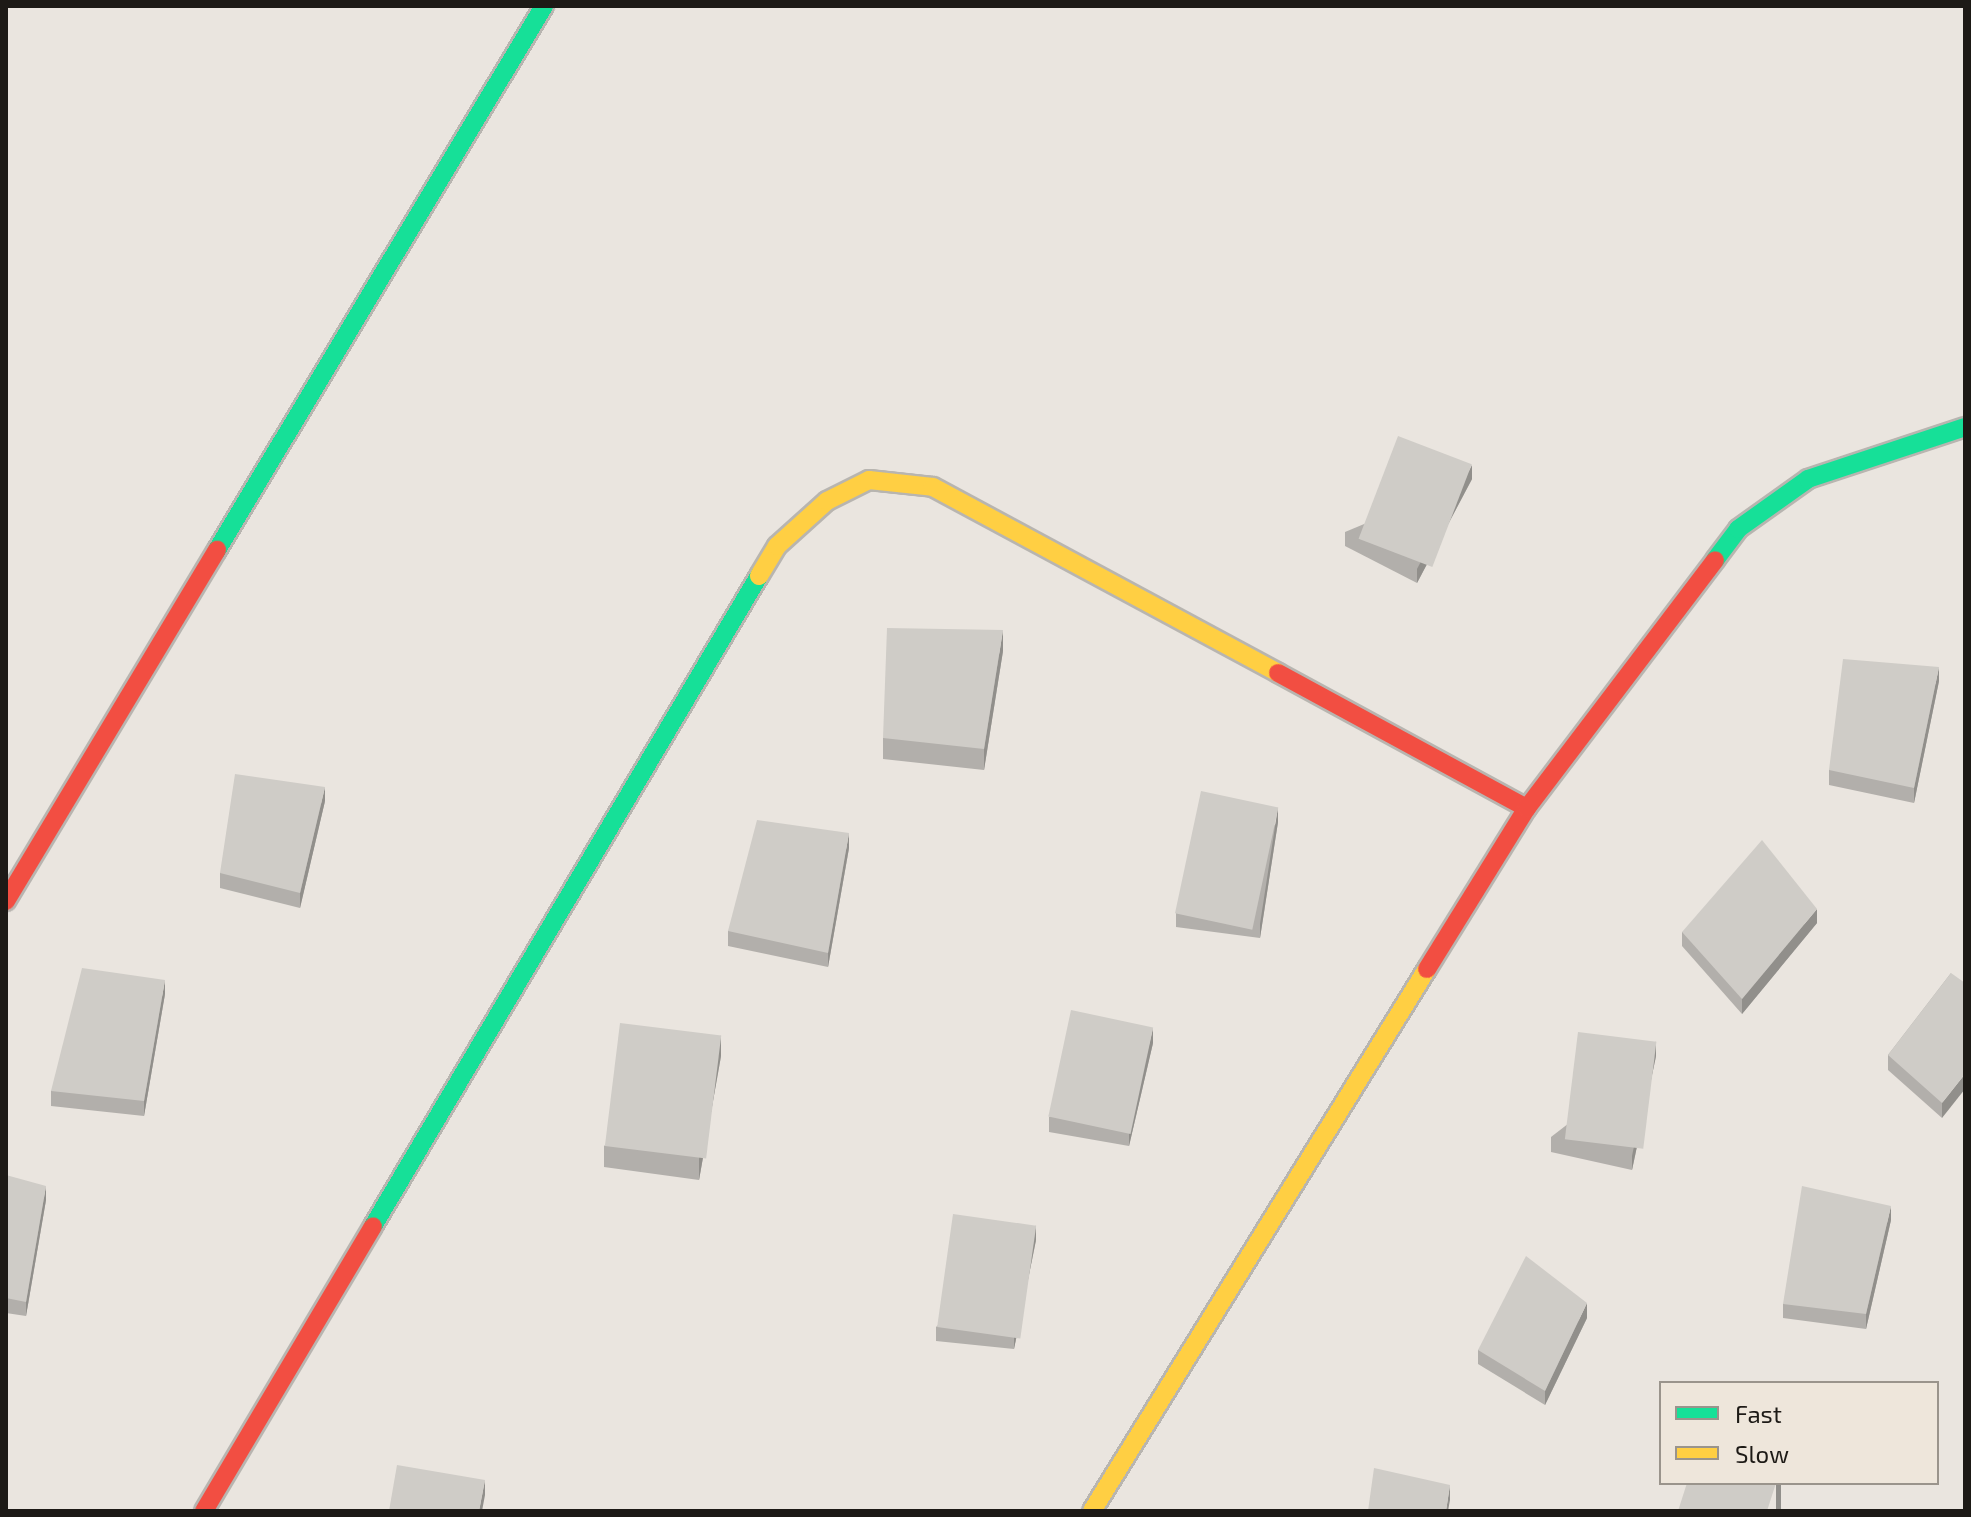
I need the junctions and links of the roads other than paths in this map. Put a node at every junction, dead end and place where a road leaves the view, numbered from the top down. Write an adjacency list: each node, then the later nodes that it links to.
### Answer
1 (544, 6): 4 (street)
2 (1965, 427): 3 (street)
3 (1527, 808): 5 (street); 6 (street)
4 (6, 901)
5 (204, 1511)
6 (1092, 1511)

